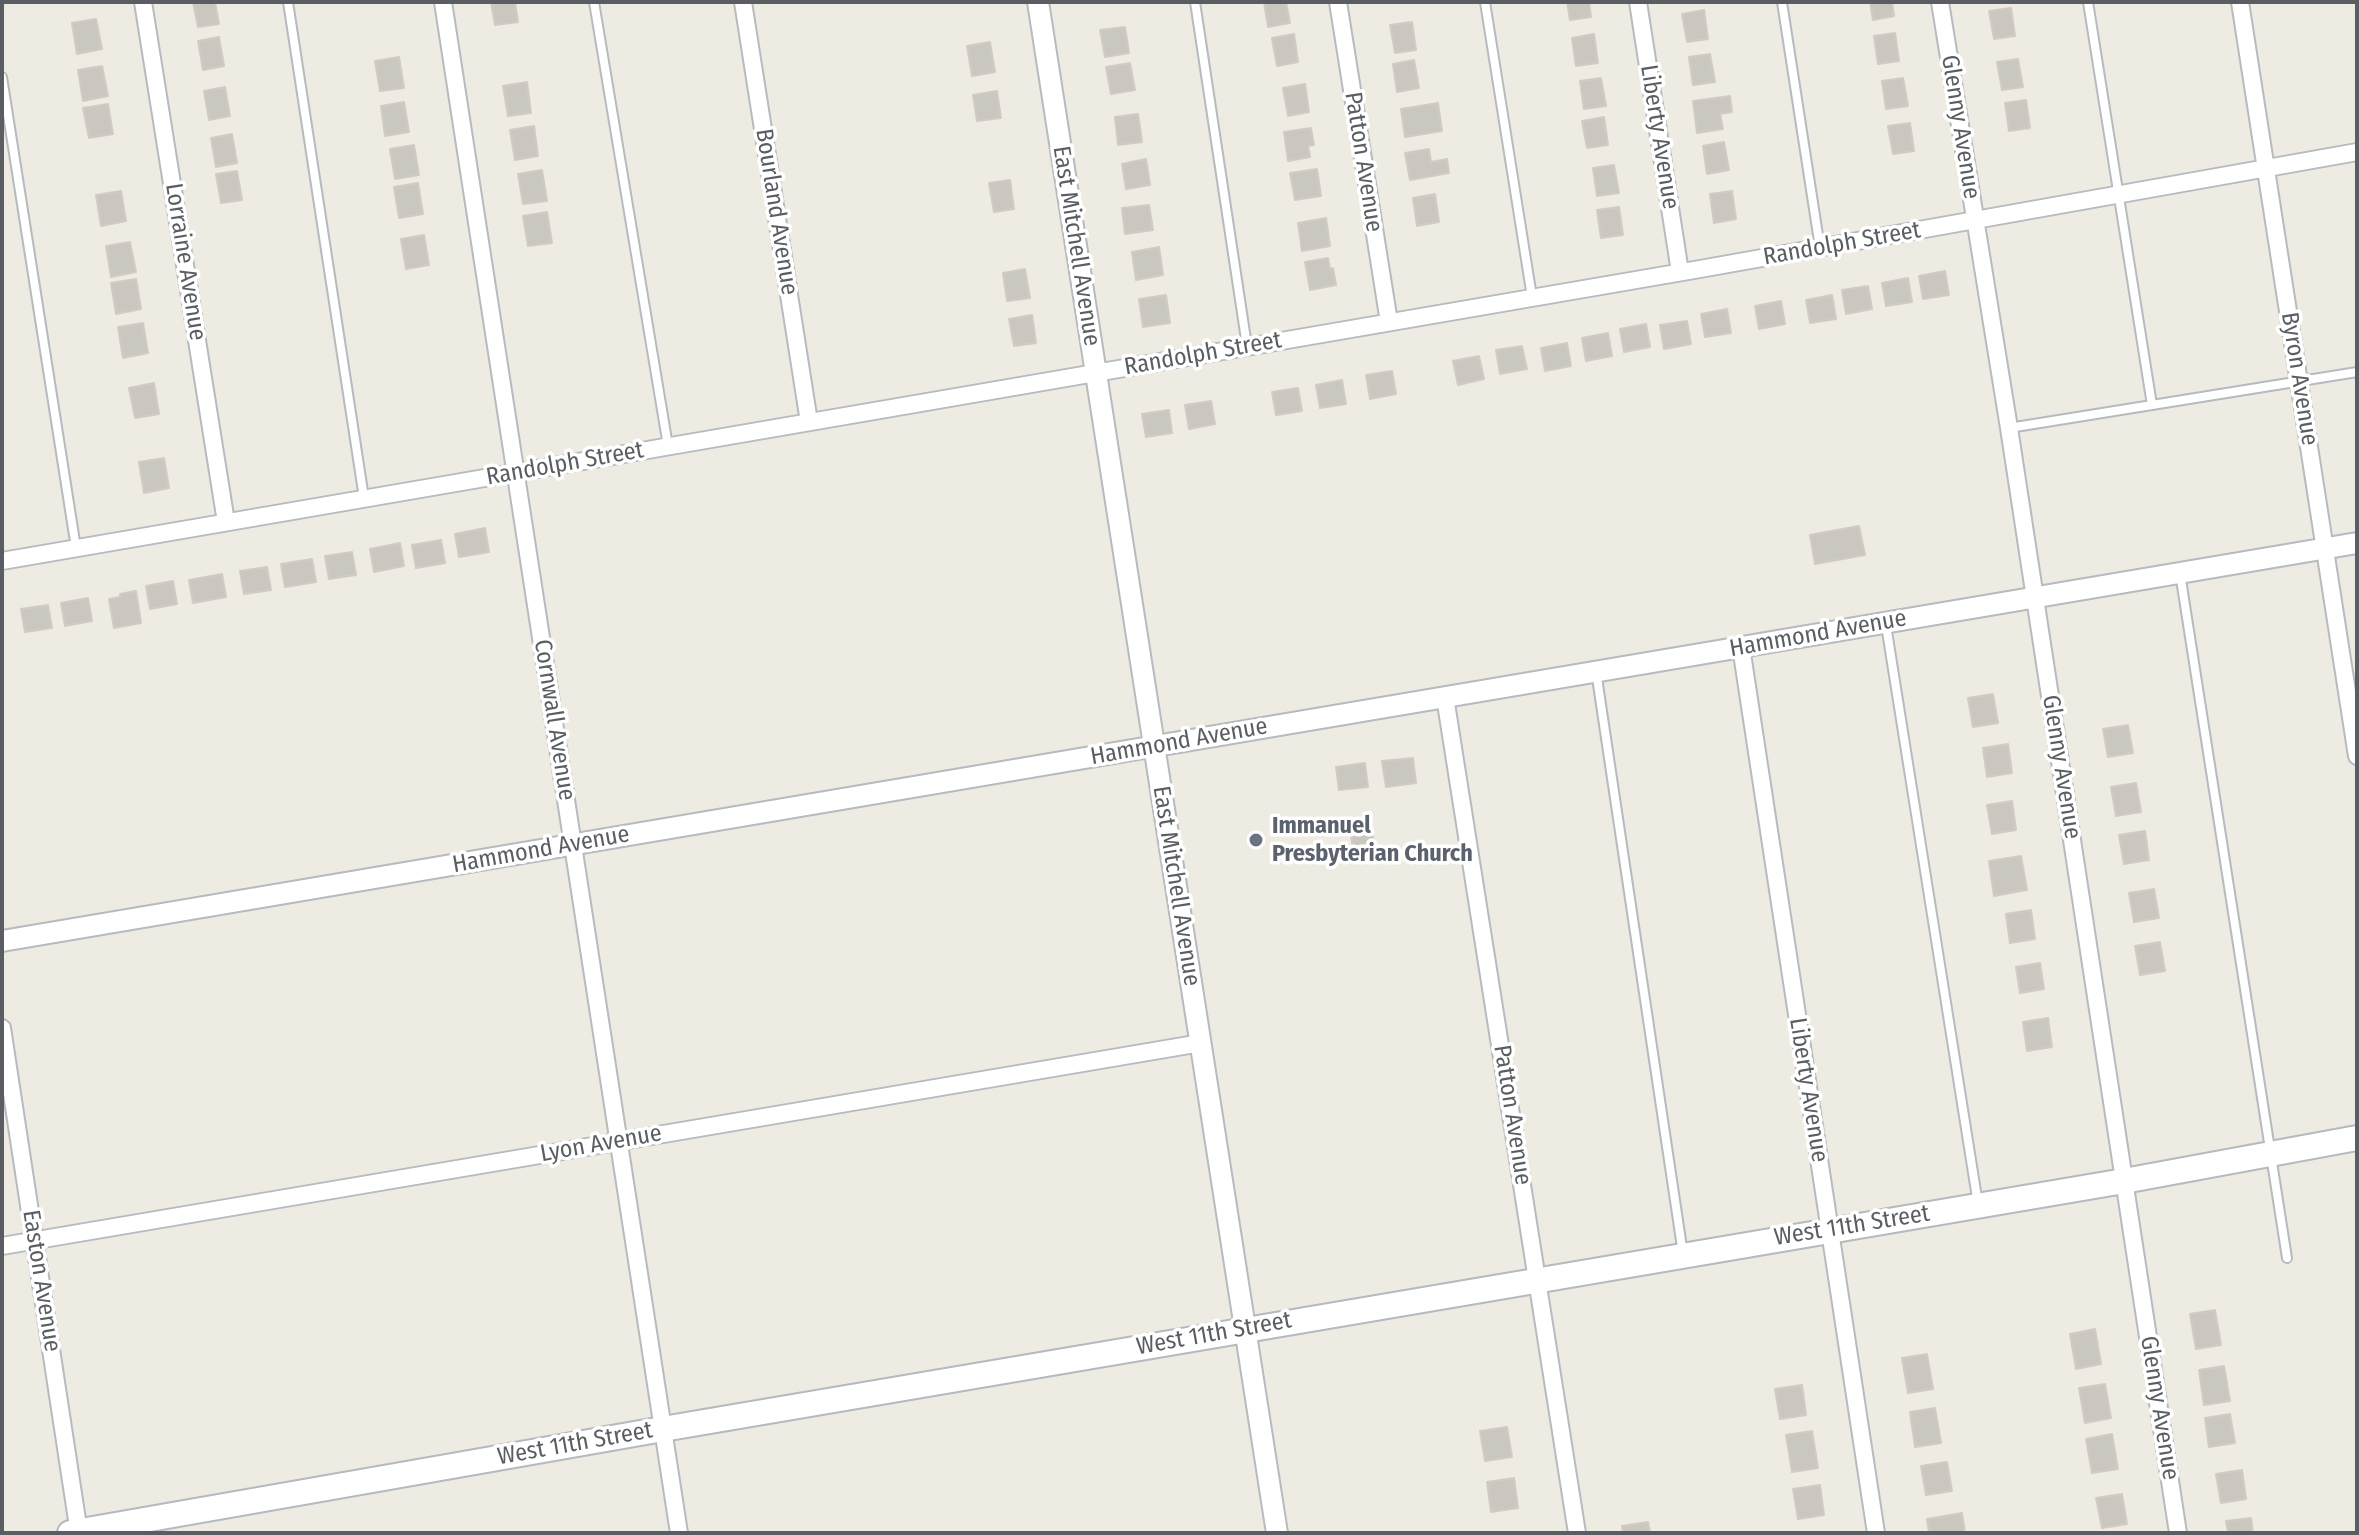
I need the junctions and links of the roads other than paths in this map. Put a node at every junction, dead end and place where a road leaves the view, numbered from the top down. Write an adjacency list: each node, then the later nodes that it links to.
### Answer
1 (143, 2): 34 (street, Lorraine Avenue)
2 (288, 2): 33 (lane)
3 (443, 2): 32 (street, Cornwall Avenue)
4 (594, 2): 31 (lane)
5 (743, 2): 29 (street, Bourland Avenue)
6 (1038, 2): 25 (street, East Mitchell Avenue)
7 (1195, 2): 24 (lane)
8 (1338, 2): 23 (street, Patton Avenue)
9 (1485, 2): 22 (lane)
10 (1638, 2): 21 (street, Liberty Avenue)
11 (1782, 2): 20 (lane)
12 (1940, 2): 19 (street, Glenny Avenue)
13 (2088, 2): 18 (lane)
14 (2240, 2): 17 (street, Byron Avenue)
15 (2, 77): 36 (lane)
16 (2357, 152): 17 (street, Randolph Street)
17 (2267, 168): 18 (street, Randolph Street); 27 (street, Byron Avenue)
18 (2117, 196): 19 (street, Randolph Street); 28 (lane)
19 (1975, 221): 20 (street, Randolph Street); 30 (street, Glenny Avenue)
20 (1820, 248): 21 (street, Randolph Street)
21 (1680, 272): 22 (street, Randolph Street)
22 (1532, 297): 23 (street, Randolph Street)
23 (1389, 322): 24 (street, Randolph Street)
24 (1247, 346): 25 (street, Randolph Street)
25 (1096, 372): 29 (street, Randolph Street); 45 (street, East Mitchell Avenue)
26 (2357, 372): 27 (lane)
27 (2299, 382): 28 (lane); 37 (street, Byron Avenue)
28 (2152, 405): 30 (lane)
29 (809, 422): 31 (street, Randolph Street)
30 (2009, 428): 40 (street, Glenny Avenue)
31 (668, 446): 32 (street, Randolph Street)
32 (516, 472): 33 (street, Randolph Street); 47 (street, Cornwall Avenue)
33 (364, 498): 34 (street, Randolph Street)
34 (226, 522): 36 (street, Randolph Street)
35 (2357, 543): 37 (street, Hammond Avenue)
36 (76, 548): 38 (street, Randolph Street)
37 (2324, 548): 39 (street, Hammond Avenue); 46 (street, Byron Avenue)
38 (2, 561)
39 (2180, 573): 40 (street, Hammond Avenue); 53 (lane)
40 (2035, 597): 41 (street, Hammond Avenue); 54 (street, Glenny Avenue)
41 (1885, 622): 42 (street, Hammond Avenue); 55 (lane)
42 (1741, 647): 43 (street, Hammond Avenue); 56 (street, Liberty Avenue)
43 (1596, 670): 44 (street, Hammond Avenue); 59 (lane)
44 (1445, 697): 45 (street, Hammond Avenue); 61 (street, Patton Avenue)
45 (1154, 746): 47 (street, Hammond Avenue); 50 (street, East Mitchell Avenue)
46 (2357, 756)
47 (573, 844): 48 (street, Hammond Avenue); 52 (street, Cornwall Avenue)
48 (2, 941)
49 (2, 1028): 57 (street, Easton Avenue)
50 (1201, 1043): 52 (street, Lyon Avenue); 62 (street, East Mitchell Avenue)
51 (2357, 1138): 53 (main road, West 11th Street)
52 (619, 1141): 57 (street, Lyon Avenue); 63 (street, Cornwall Avenue)
53 (2270, 1154): 54 (main road, West 11th Street); 60 (lane)
54 (2124, 1181): 55 (main road, West 11th Street); 69 (street, Glenny Avenue)
55 (1978, 1205): 56 (main road, West 11th Street)
56 (1829, 1229): 59 (main road, West 11th Street); 68 (street, Liberty Avenue)
57 (35, 1240): 58 (street, Lyon Avenue); 64 (street, Easton Avenue)
58 (2, 1246)
59 (1683, 1254): 61 (main road, West 11th Street)
60 (2287, 1258)
61 (1538, 1280): 62 (main road, West 11th Street); 67 (street, Patton Avenue)
62 (1245, 1329): 63 (main road, West 11th Street); 66 (street, East Mitchell Avenue)
63 (663, 1429): 64 (main road, West 11th Street); 65 (street, Cornwall Avenue)
64 (76, 1533)
65 (679, 1533)
66 (1277, 1533)
67 (1577, 1533)
68 (1876, 1533)
69 (2178, 1533)

